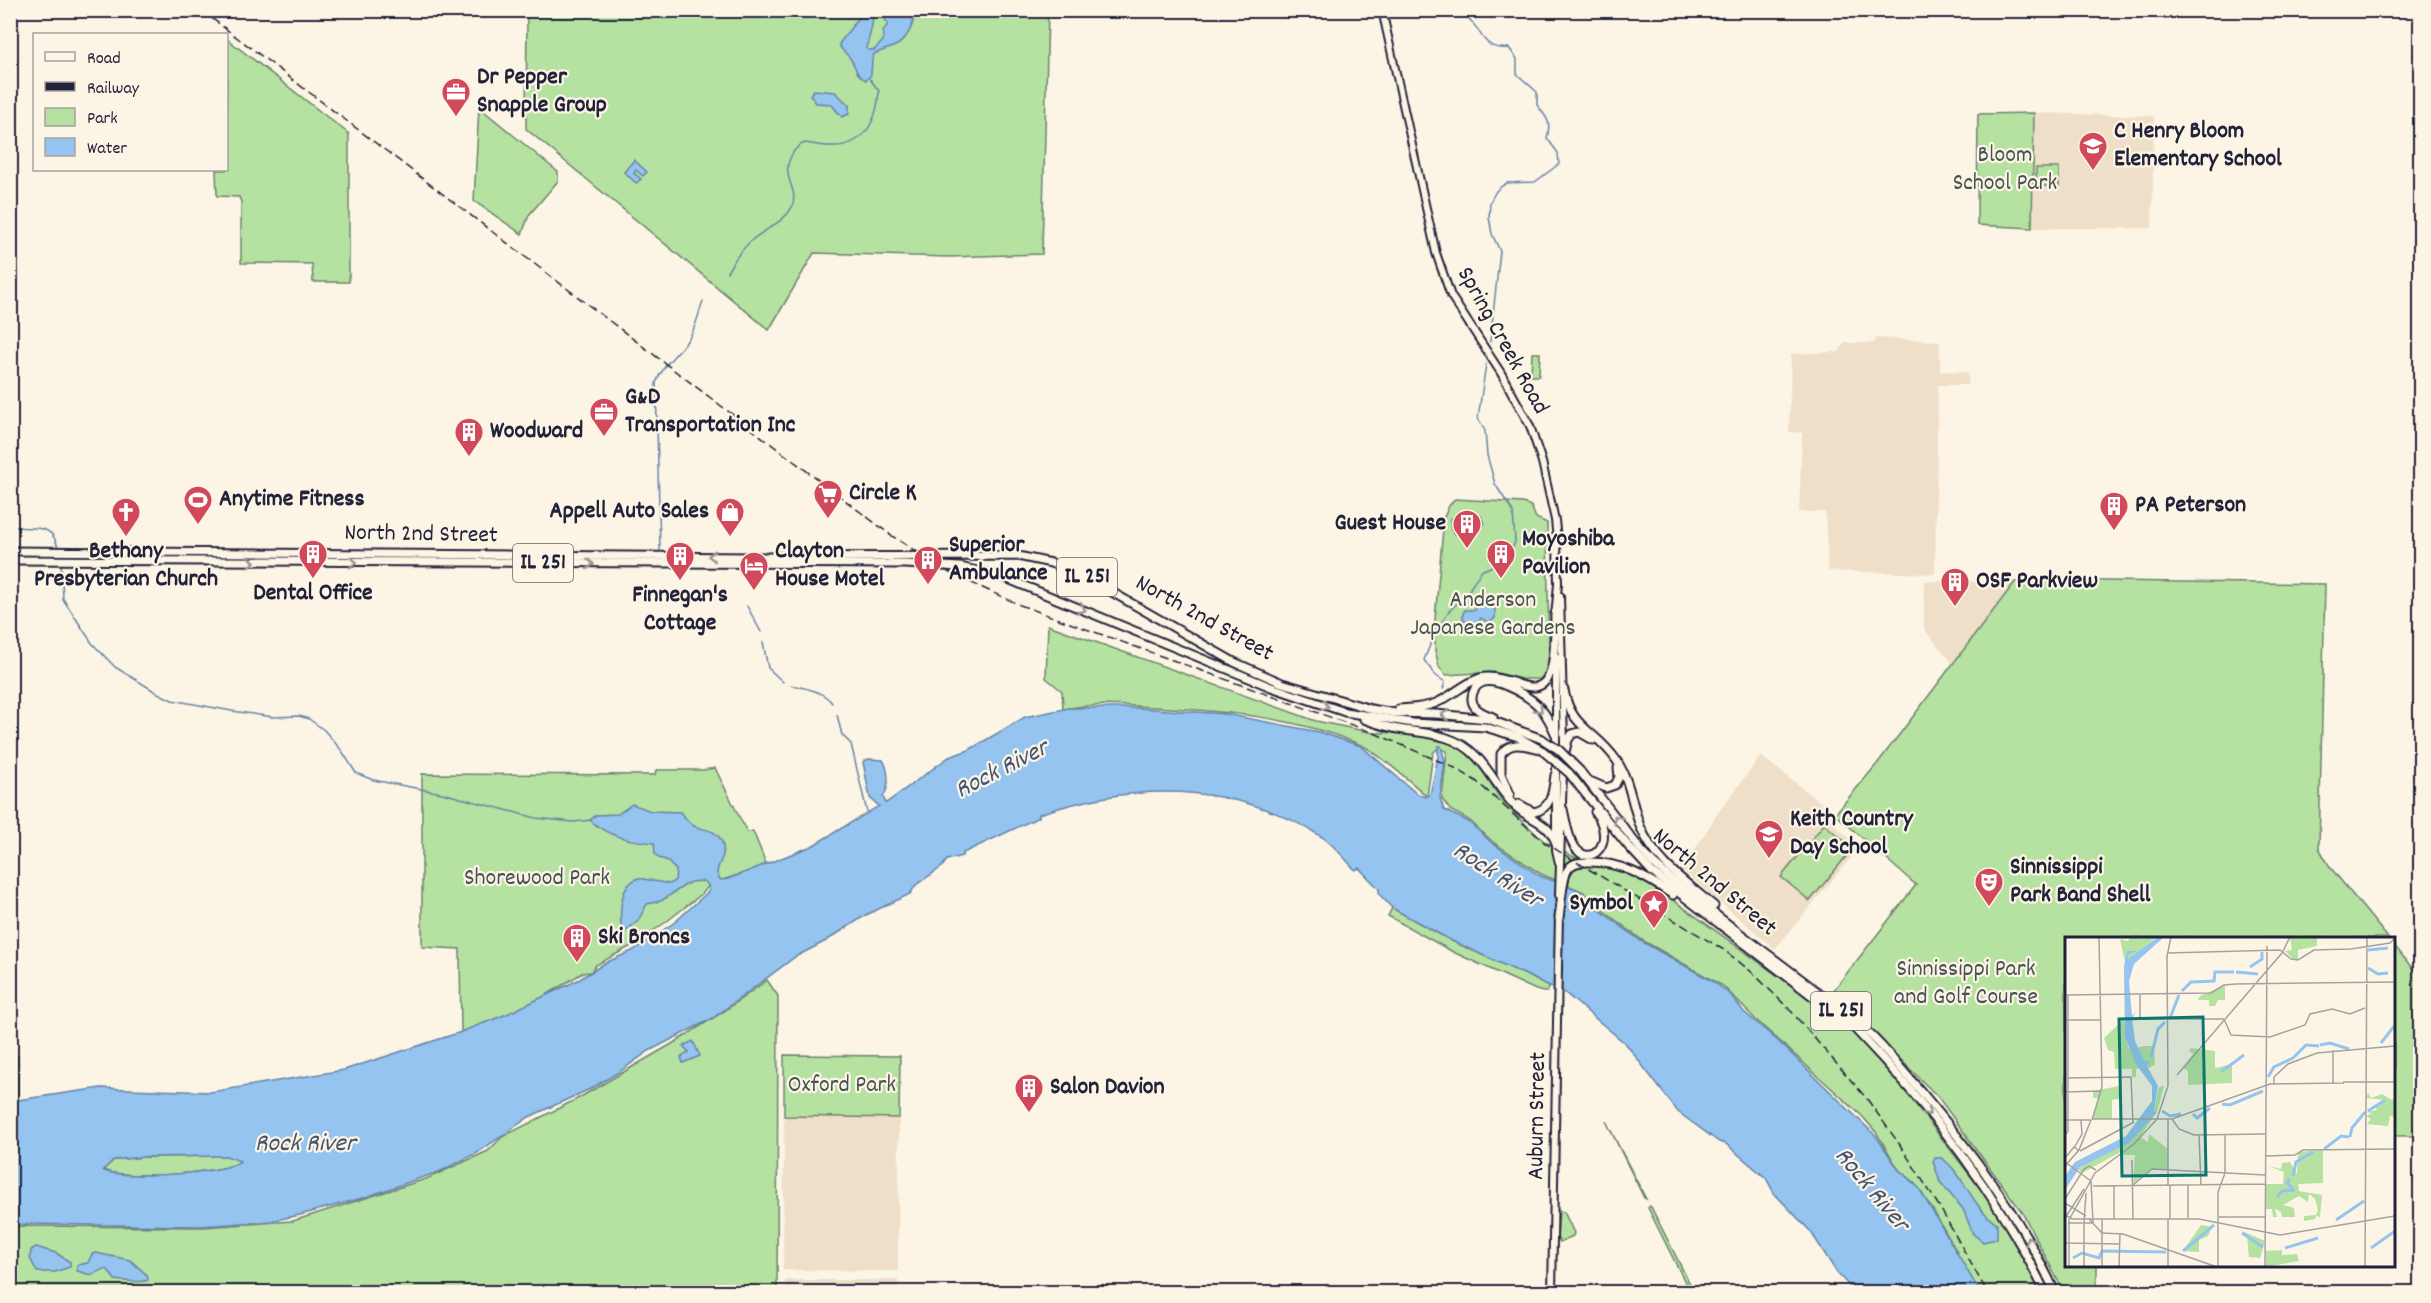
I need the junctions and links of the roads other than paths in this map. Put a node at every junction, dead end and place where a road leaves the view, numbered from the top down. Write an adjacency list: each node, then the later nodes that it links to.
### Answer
1 (1382, 10): 4 (main road, Spring Creek Road)
2 (10, 551): 7 (main road, North 2nd Street / IL 251, one-way to 2)
3 (10, 560): 8 (main road, North 2nd Street / IL 251, one-way to 8)
4 (1558, 584): 5 (main road, Spring Creek Road); 6 (main road, Spring Creek Road)
5 (1555, 613): 7 (main road); 9 (main road, Spring Creek Road)
6 (1564, 690): 12 (main road, Spring Creek Road); 22 (main road)
7 (1318, 695): 10 (main road, North 2nd Street / IL 251, one-way to 7)
8 (1345, 712): 11 (main road, North 2nd Street / IL 251); 17 (main road)
9 (1556, 735): 10 (main road, one-way to 9); 14 (main road, Spring Creek Road)
10 (1539, 737): 13 (main road, North 2nd Street / IL 251, bridge)
11 (1542, 750): 14 (main road); 15 (main road, North 2nd Street / IL 251, bridge)
12 (1563, 760): 13 (main road); 16 (main road, Spring Creek Road)
13 (1582, 774): 22 (main road, North 2nd Street / IL 251, one-way to 13)
14 (1556, 776): 17 (main road, Spring Creek Road)
15 (1580, 786): 16 (main road); 19 (main road, North 2nd Street / IL 251)
16 (1563, 809): 18 (main road, Spring Creek Road)
17 (1556, 843): 18 (main road, Spring Creek Road)
18 (1559, 863): 20 (main road, Spring Creek Road)
19 (1703, 913): 20 (main road); 24 (main road, North 2nd Street / IL 251, one-way to 24)
20 (1559, 918): 21 (main road, Spring Creek Road)
21 (1559, 939): 23 (main road, Auburn Street)
22 (1787, 969): 25 (main road, North 2nd Street / IL 251, one-way to 22)
23 (1552, 1293)
24 (2045, 1293)
25 (2055, 1293)

